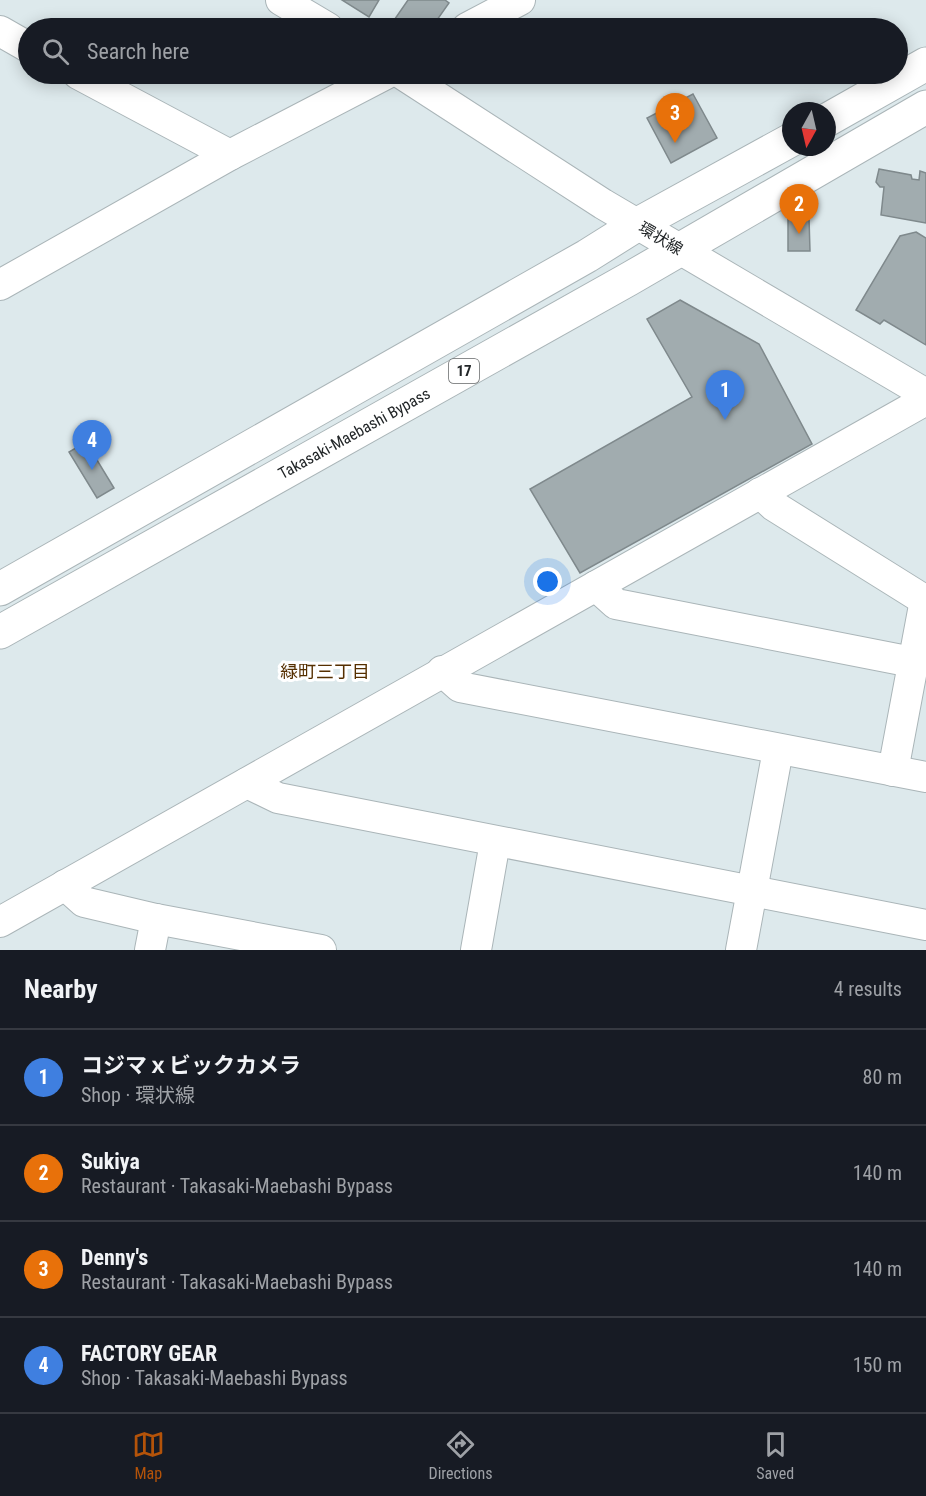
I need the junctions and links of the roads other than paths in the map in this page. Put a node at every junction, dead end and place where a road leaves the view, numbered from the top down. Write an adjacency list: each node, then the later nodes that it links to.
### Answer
1 (280, 0): 3 (street)
2 (520, 0): 4 (street)
3 (311, 18)
4 (486, 18)
5 (0, 31): 6 (street)
6 (18, 41)
7 (926, 64): 8 (highway)
8 (908, 74)
9 (97, 84): 16 (street)
10 (367, 84): 16 (street)
11 (418, 84): 17 (street, 環状線)
12 (891, 84): 14 (highway)
13 (926, 107): 18 (highway, Takasaki-Maebashi Bypass / 17)
14 (836, 115)
15 (782, 145): 17 (highway, 17)
16 (230, 155): 19 (street)
17 (638, 224): 18 (street, 環状線); 24 (highway, 17)
18 (680, 249): 20 (street, 環状線); 26 (highway, Takasaki-Maebashi Bypass / 17)
19 (0, 285)
20 (926, 394)
21 (926, 400): 22 (street)
22 (760, 493): 23 (street); 25 (street)
23 (596, 586): 27 (street); 28 (street)
24 (0, 589)
25 (926, 601): 27 (street)
26 (0, 632)
27 (912, 662): 30 (street)
28 (442, 671): 29 (street); 32 (street)
29 (778, 750): 30 (street); 35 (street)
30 (893, 771): 31 (street)
31 (926, 777)
32 (247, 783): 33 (street); 34 (street)
33 (495, 842): 35 (street); 41 (street)
34 (65, 885): 36 (street); 37 (street)
35 (752, 892): 38 (street); 42 (street)
36 (156, 919): 39 (street); 40 (street)
37 (0, 922)
38 (926, 925)
39 (305, 949)
40 (150, 950)
41 (476, 950)
42 (741, 950)

